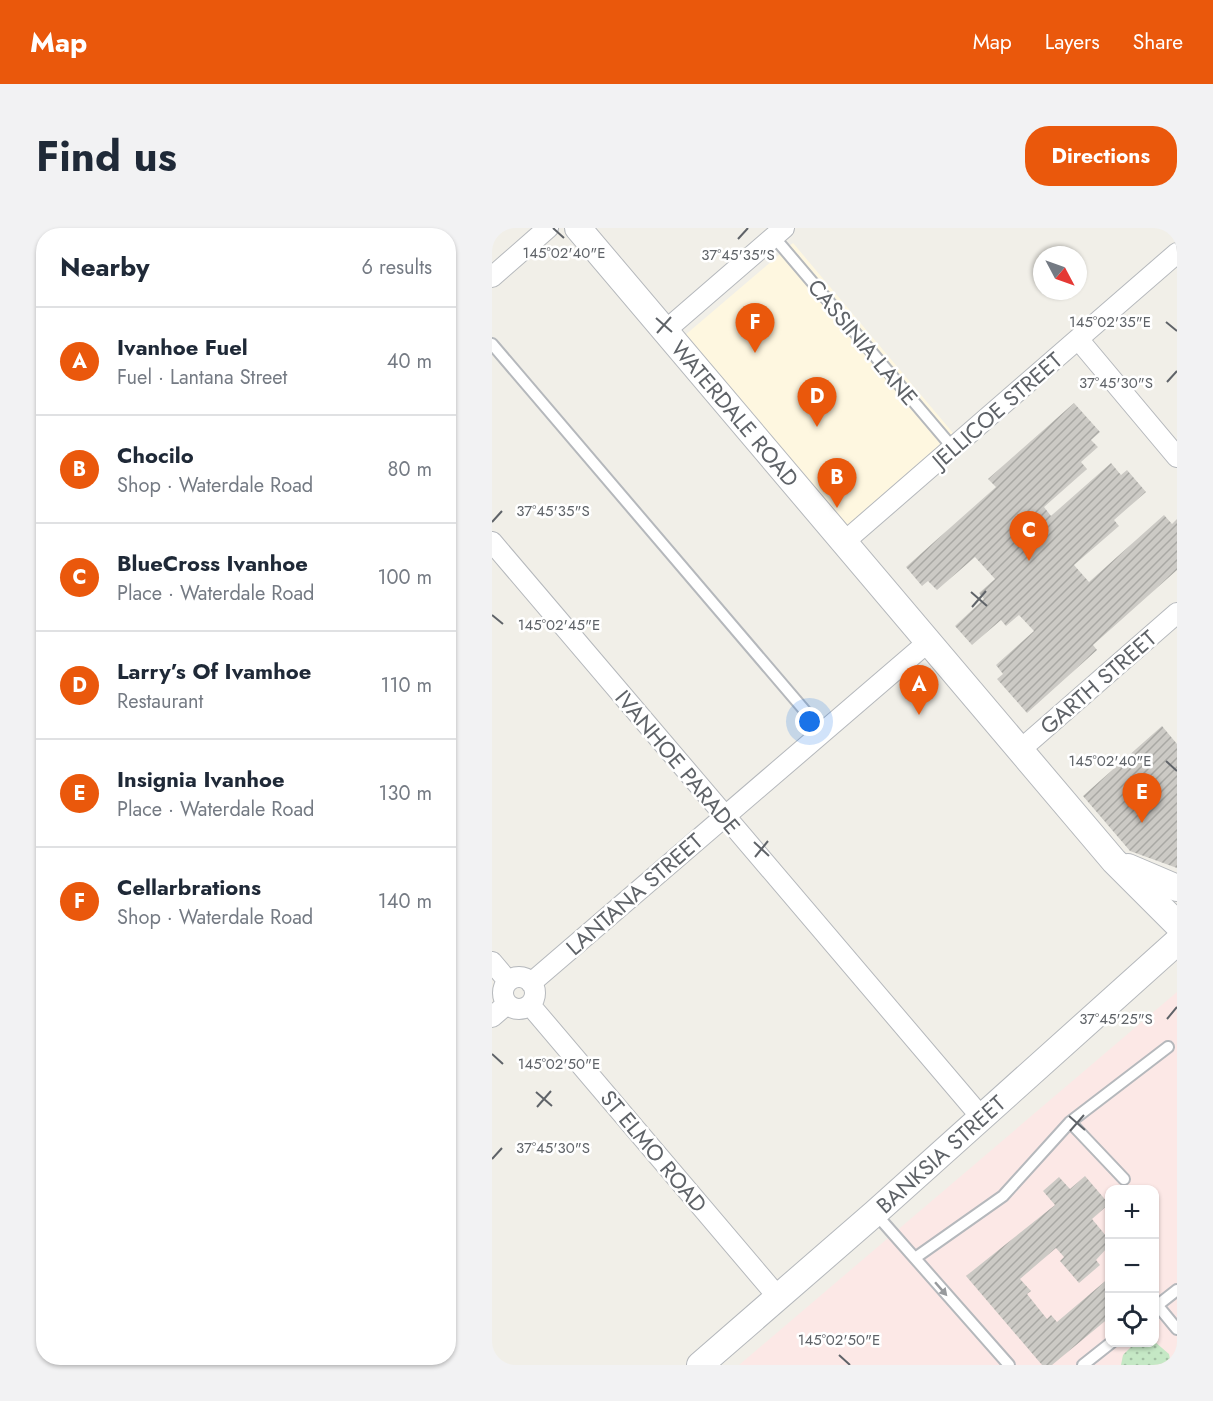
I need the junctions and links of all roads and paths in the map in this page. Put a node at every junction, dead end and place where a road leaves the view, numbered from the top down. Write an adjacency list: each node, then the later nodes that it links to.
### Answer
1 (548, 228): 5 (street)
2 (578, 228): 6 (street, WATERDALE ROAD)
3 (779, 232): 6 (street); 9 (lane, CASSINIA LANE)
4 (1177, 253): 7 (street, JELLICOE STREET)
5 (492, 277)
6 (666, 330): 12 (street, WATERDALE ROAD)
7 (1078, 339): 9 (street, JELLICOE STREET); 10 (street)
8 (492, 345): 15 (lane)
9 (953, 448): 12 (street, JELLICOE STREET)
10 (1177, 457)
11 (492, 542): 17 (street, IVANHOE PARADE)
12 (843, 543): 14 (street, WATERDALE ROAD)
13 (1177, 614): 16 (street, GARTH STREET)
14 (928, 642): 15 (street, LANTANA STREET); 16 (street, WATERDALE ROAD)
15 (823, 732): 17 (street, LANTANA STREET)
16 (1020, 750): 18 (street, WATERDALE ROAD)
17 (724, 817): 24 (street, LANTANA STREET); 28 (street, IVANHOE PARADE)
18 (1114, 861): 19 (street); 20 (street, WATERDALE ROAD)
19 (1177, 888)
20 (1177, 924)
21 (1177, 942): 28 (street, BANKSIA STREET)
22 (492, 962): 23 (street)
23 (508, 981): 24 (street); 26 (street)
24 (531, 982): 25 (street)
25 (530, 1005): 26 (street); 34 (street, ST ELMO ROAD)
26 (499, 1011)
27 (1168, 1047): 29 (lane)
28 (982, 1118): 31 (street, BANKSIA STREET)
29 (1070, 1122): 30 (lane); 32 (lane)
30 (1124, 1179)
31 (875, 1213): 32 (lane); 34 (street, BANKSIA STREET)
32 (915, 1258): 40 (lane, one-way to 40)
33 (1177, 1290): 35 (lane)
34 (778, 1298): 39 (street, BANKSIA STREET)
35 (1159, 1305)
36 (1159, 1310): 37 (lane)
37 (1177, 1329)
38 (1106, 1347): 41 (lane)
39 (700, 1365)
40 (1009, 1365)
41 (1083, 1365)

